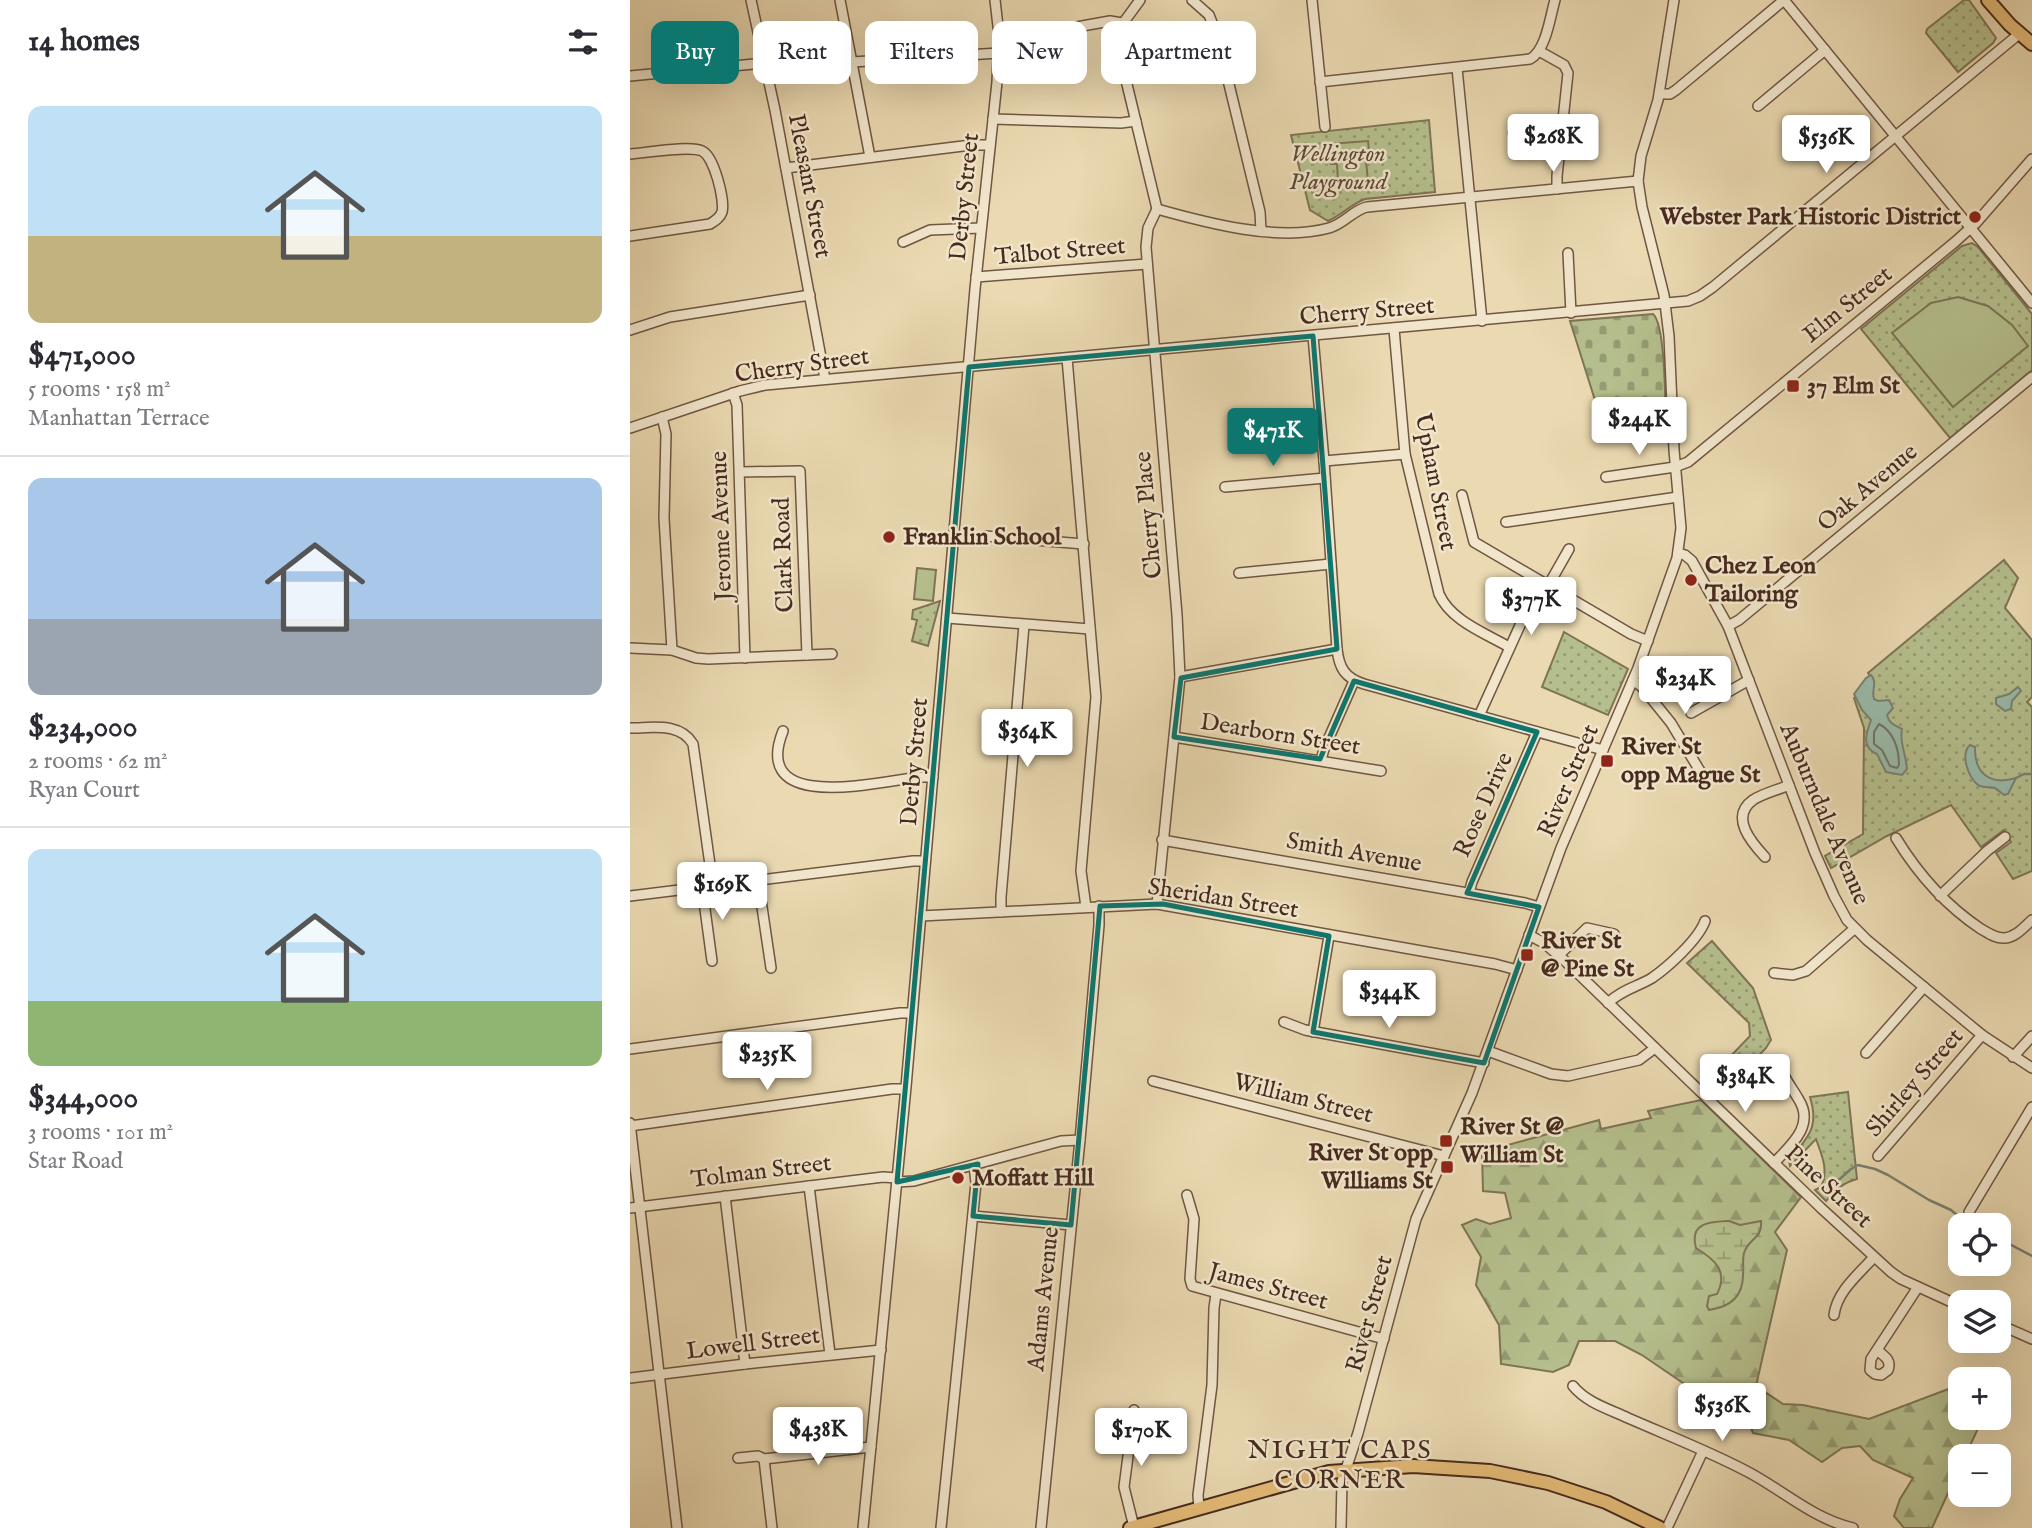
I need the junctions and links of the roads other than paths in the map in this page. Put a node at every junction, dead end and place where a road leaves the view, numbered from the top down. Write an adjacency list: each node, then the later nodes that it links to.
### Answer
1 (751, 0): 11 (street, Pleasant Street)
2 (840, 0): 19 (street)
3 (995, 0): 12 (street, Derby Street)
4 (1192, 0): 46 (street)
5 (1311, 0): 23 (street)
6 (1555, 0): 16 (street)
7 (1784, 0): 17 (street); 27 (street)
8 (1989, 0): 14 (main road)
9 (1140, 1): 13 (street)
10 (1676, 2): 27 (street, River Street)
11 (756, 21)
12 (997, 21)
13 (1124, 21)
14 (2019, 34): 15 (main road); 34 (street, Cherry Street)
15 (2032, 44)
16 (1539, 51): 21 (street); 32 (street)
17 (1825, 51): 28 (street); 34 (street)
18 (992, 54): 19 (street)
19 (852, 62): 37 (street)
20 (753, 64): 22 (street)
21 (1457, 68): 23 (street); 42 (street)
22 (630, 76)
23 (1320, 82): 31 (street)
24 (769, 84): 39 (street, Pleasant Street)
25 (996, 84): 29 (street, Derby Street)
26 (1126, 84): 30 (street)
27 (1660, 94): 40 (street, River Street)
28 (1758, 106)
29 (993, 119): 30 (street); 35 (street, Derby Street)
30 (1136, 121): 43 (street)
31 (1325, 127)
32 (1561, 132): 33 (street); 41 (street)
33 (1513, 134)
34 (1896, 137): 45 (street); 54 (street, Cherry Street)
35 (990, 145): 37 (street); 44 (street, Derby Street)
36 (630, 154): 47 (street)
37 (870, 157): 39 (street)
38 (2031, 162): 45 (street, Elm Street)
39 (786, 168): 52 (street, Pleasant Street)
40 (1638, 181): 41 (street); 54 (street, River Street)
41 (1557, 189): 42 (street)
42 (1470, 197): 46 (street); 56 (street)
43 (1157, 209): 46 (street); 50 (street, Cherry Place)
44 (981, 228): 48 (street); 51 (street, Derby Street)
45 (1971, 228): 53 (street); 70 (street, Elm Street)
46 (1261, 231)
47 (630, 236)
48 (903, 242)
49 (1567, 253): 55 (street)
50 (1147, 264): 51 (street, Talbot Street); 60 (street, Cherry Place)
51 (976, 277): 62 (street, Derby Street)
52 (810, 295): 58 (street); 64 (street, Pleasant Street)
53 (2032, 303)
54 (1665, 304): 55 (street, Cherry Street); 70 (street, River Street)
55 (1571, 313): 56 (street, Cherry Street)
56 (1482, 321): 57 (street, Cherry Street)
57 (1394, 329): 59 (street, Cherry Street); 68 (street, Upham Street)
58 (630, 330)
59 (1313, 336): 60 (street, Cherry Street); 69 (street)
60 (1154, 350): 61 (street, Cherry Street); 98 (street, Cherry Place)
61 (1067, 358): 62 (street, Cherry Street); 79 (street)
62 (969, 367): 64 (street, Cherry Street); 86 (street, Derby Street)
63 (2032, 377): 88 (street, Oak Avenue)
64 (825, 379): 65 (street, Cherry Street)
65 (733, 393): 66 (street, Cherry Street); 71 (street, Jerome Avenue)
66 (662, 417): 67 (street, Cherry Street); 94 (street)
67 (630, 428)
68 (1405, 454): 69 (street); 91 (street, Upham Street)
69 (1324, 461): 73 (street)
70 (1675, 467): 72 (street); 76 (street, River Street)
71 (740, 472): 96 (street, Clark Road); 97 (street, Jerome Avenue)
72 (1606, 477)
73 (1325, 478): 74 (street); 82 (street)
74 (1224, 488)
75 (1462, 495): 84 (street)
76 (1678, 496): 77 (street); 81 (street, River Street)
77 (1506, 522)
78 (985, 536): 79 (street)
79 (1084, 544): 89 (street)
80 (1569, 549): 84 (street)
81 (1678, 552): 88 (street, Auburndale Avenue); 90 (street, River Street)
82 (1331, 564): 83 (street); 93 (street)
83 (1239, 573)
84 (1548, 586): 90 (street)
85 (1526, 612): 91 (street)
86 (947, 618): 87 (street); 111 (street, Derby Street)
87 (1024, 625): 89 (street); 129 (street)
88 (1728, 626): 100 (street, Auburndale Avenue)
89 (1090, 629): 127 (street)
90 (1648, 640): 99 (street, River Street)
91 (1509, 647): 103 (street)
92 (630, 648): 94 (street)
93 (1337, 649): 98 (street); 101 (street)
94 (671, 650): 97 (street)
95 (832, 654): 96 (street)
96 (807, 655): 97 (street)
97 (746, 658)
98 (1180, 677): 107 (street, Cherry Place)
99 (1633, 680): 108 (street, River Street); 112 (street)
100 (1749, 680): 102 (street); 113 (street, Auburndale Avenue)
101 (1354, 681): 103 (street); 109 (street)
102 (1691, 713)
103 (1479, 716): 106 (street)
104 (630, 728): 120 (street)
105 (783, 731): 111 (street)
106 (1537, 732): 108 (street); 122 (street, Rose Drive)
107 (1174, 737): 109 (street, Dearborn Street); 116 (street, Cherry Place)
108 (1602, 750): 128 (street, River Street)
109 (1321, 760): 110 (street, Dearborn Street)
110 (1381, 771)
111 (933, 777): 118 (street, Derby Street)
112 (1706, 781)
113 (1789, 785): 117 (street); 133 (street, Auburndale Avenue)
114 (1896, 838): 124 (street)
115 (2005, 838): 124 (street)
116 (1162, 840): 122 (street, Smith Avenue); 125 (street, Cherry Place)
117 (1765, 858)
118 (925, 861): 119 (street); 130 (street, Derby Street)
119 (758, 880): 120 (street); 139 (street)
120 (713, 886): 121 (street)
121 (702, 887): 123 (street); 138 (street)
122 (1469, 893): 128 (street, Smith Avenue)
123 (630, 896)
124 (1940, 896): 131 (street)
125 (1157, 904): 126 (street, Sheridan Street); 136 (street, Sheridan Street)
126 (1099, 906): 127 (street, Sheridan Street); 161 (street, Adams Avenue)
127 (1086, 907): 129 (street, Sheridan Street)
128 (1539, 907): 135 (street, River Street)
129 (1001, 912): 130 (street, Sheridan Street)
130 (921, 916): 144 (street, Derby Street)
131 (2032, 920)
132 (1705, 921): 143 (street)
133 (1854, 929): 141 (street); 142 (street, Auburndale Avenue)
134 (1614, 934): 137 (street)
135 (1529, 935): 137 (street, Pine Street); 140 (street, River Street)
136 (1329, 936): 140 (street, Sheridan Street); 146 (street)
137 (1559, 956): 143 (street, Pine Street)
138 (712, 961)
139 (771, 968)
140 (1517, 970): 151 (street, River Street)
141 (1774, 973)
142 (1923, 986): 147 (street, Auburndale Avenue); 152 (street)
143 (1608, 1003): 149 (street, Pine Street)
144 (912, 1013): 150 (street); 158 (street, Derby Street)
145 (1284, 1022): 146 (street)
146 (1313, 1032): 154 (street)
147 (1982, 1035): 153 (street, Auburndale Avenue); 163 (street, Shirley Street)
148 (2032, 1036): 153 (street)
149 (1655, 1048): 151 (street); 164 (street, Pine Street)
150 (630, 1049)
151 (1488, 1051): 154 (street, River Street)
152 (1866, 1053)
153 (2013, 1057): 156 (street, Auburndale Avenue)
154 (1484, 1063): 162 (street, River Street)
155 (1779, 1065): 164 (street)
156 (2032, 1068)
157 (1153, 1081): 162 (street, William Street)
158 (905, 1089): 160 (street); 166 (street, Derby Street)
159 (2032, 1107): 171 (street)
160 (630, 1125): 170 (street)
161 (1080, 1140): 165 (street, Tolman Street); 173 (street, Adams Avenue)
162 (1444, 1156): 180 (street, River Street)
163 (1878, 1156)
164 (1774, 1163): 174 (street, Pine Street)
165 (974, 1165): 166 (street, Tolman Street); 172 (street)
166 (897, 1180): 167 (street, Tolman Street); 182 (street, Derby Street)
167 (809, 1186): 169 (street, Tolman Street); 184 (street)
168 (1187, 1195): 176 (street, James Street)
169 (725, 1196): 170 (street, Tolman Street); 185 (street)
170 (635, 1207): 186 (street)
171 (1969, 1212)
172 (973, 1216): 173 (street); 200 (street)
173 (1072, 1225): 201 (street, Adams Avenue)
174 (1874, 1257): 175 (street, Pine Street); 178 (street)
175 (1918, 1287): 177 (street, Pine Street); 183 (street)
176 (1216, 1294): 180 (street, James Street); 195 (street)
177 (1948, 1301)
178 (1834, 1315)
179 (2011, 1330): 181 (street)
180 (1384, 1339): 194 (street, River Street)
181 (2032, 1339)
182 (881, 1350): 184 (street, Lowell Street); 190 (street, Derby Street)
183 (1877, 1350): 183 (street)
184 (830, 1354): 185 (street, Lowell Street)
185 (745, 1364): 186 (street, Lowell Street)
186 (659, 1375): 187 (street, Lowell Street); 197 (street)
187 (630, 1378)
188 (1573, 1386): 191 (street)
189 (1134, 1410): 196 (street)
190 (871, 1447): 193 (street); 199 (street, Derby Street)
191 (1703, 1451): 204 (street); 205 (street)
192 (738, 1458): 193 (street)
193 (764, 1459): 198 (street)
194 (1345, 1470): 195 (main road); 202 (street, River Street); 203 (main road)
195 (1199, 1509): 196 (main road)
196 (1132, 1527)
197 (677, 1528)
198 (772, 1528)
199 (863, 1528)
200 (941, 1528)
201 (1041, 1528)
202 (1341, 1528)
203 (1660, 1528)
204 (1667, 1528)
205 (1853, 1528)

